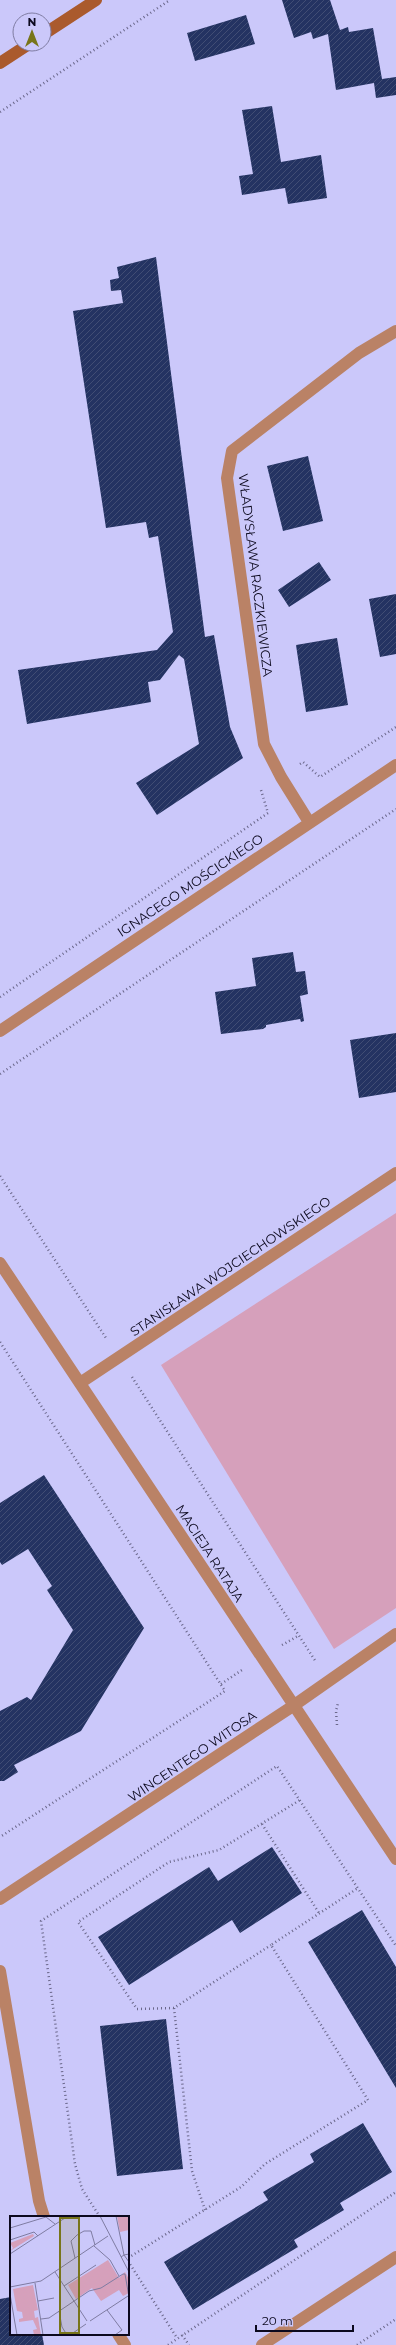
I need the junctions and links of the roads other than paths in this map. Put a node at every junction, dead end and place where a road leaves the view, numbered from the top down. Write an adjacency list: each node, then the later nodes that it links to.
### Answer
1 (96, 0): 2 (street)
2 (52, 29)
3 (17, 52): 4 (street)
4 (0, 63)
5 (396, 331): 7 (street, WŁADYSŁAWA RACZKIEWICZA)
6 (396, 765): 7 (street, IGNACEGO MOŚCICKIEGO)
7 (309, 822): 8 (street, IGNACEGO MOŚCICKIEGO)
8 (0, 1030)
9 (396, 1173): 11 (street, STANISŁAWA WOJCIECHOWSKIEGO)
10 (0, 1263): 11 (street, MACIEJA RATAJA)
11 (80, 1383): 13 (street, MACIEJA RATAJA)
12 (396, 1634): 13 (street, WINCENTEGO WITOSA)
13 (293, 1706): 14 (street, MACIEJA RATAJA); 15 (street, WINCENTEGO WITOSA)
14 (396, 1859)
15 (0, 1899)
16 (0, 1971): 17 (street)
17 (44, 2216)
18 (396, 2257): 21 (street)
19 (119, 2335): 20 (street)
20 (125, 2345)
21 (262, 2345)

